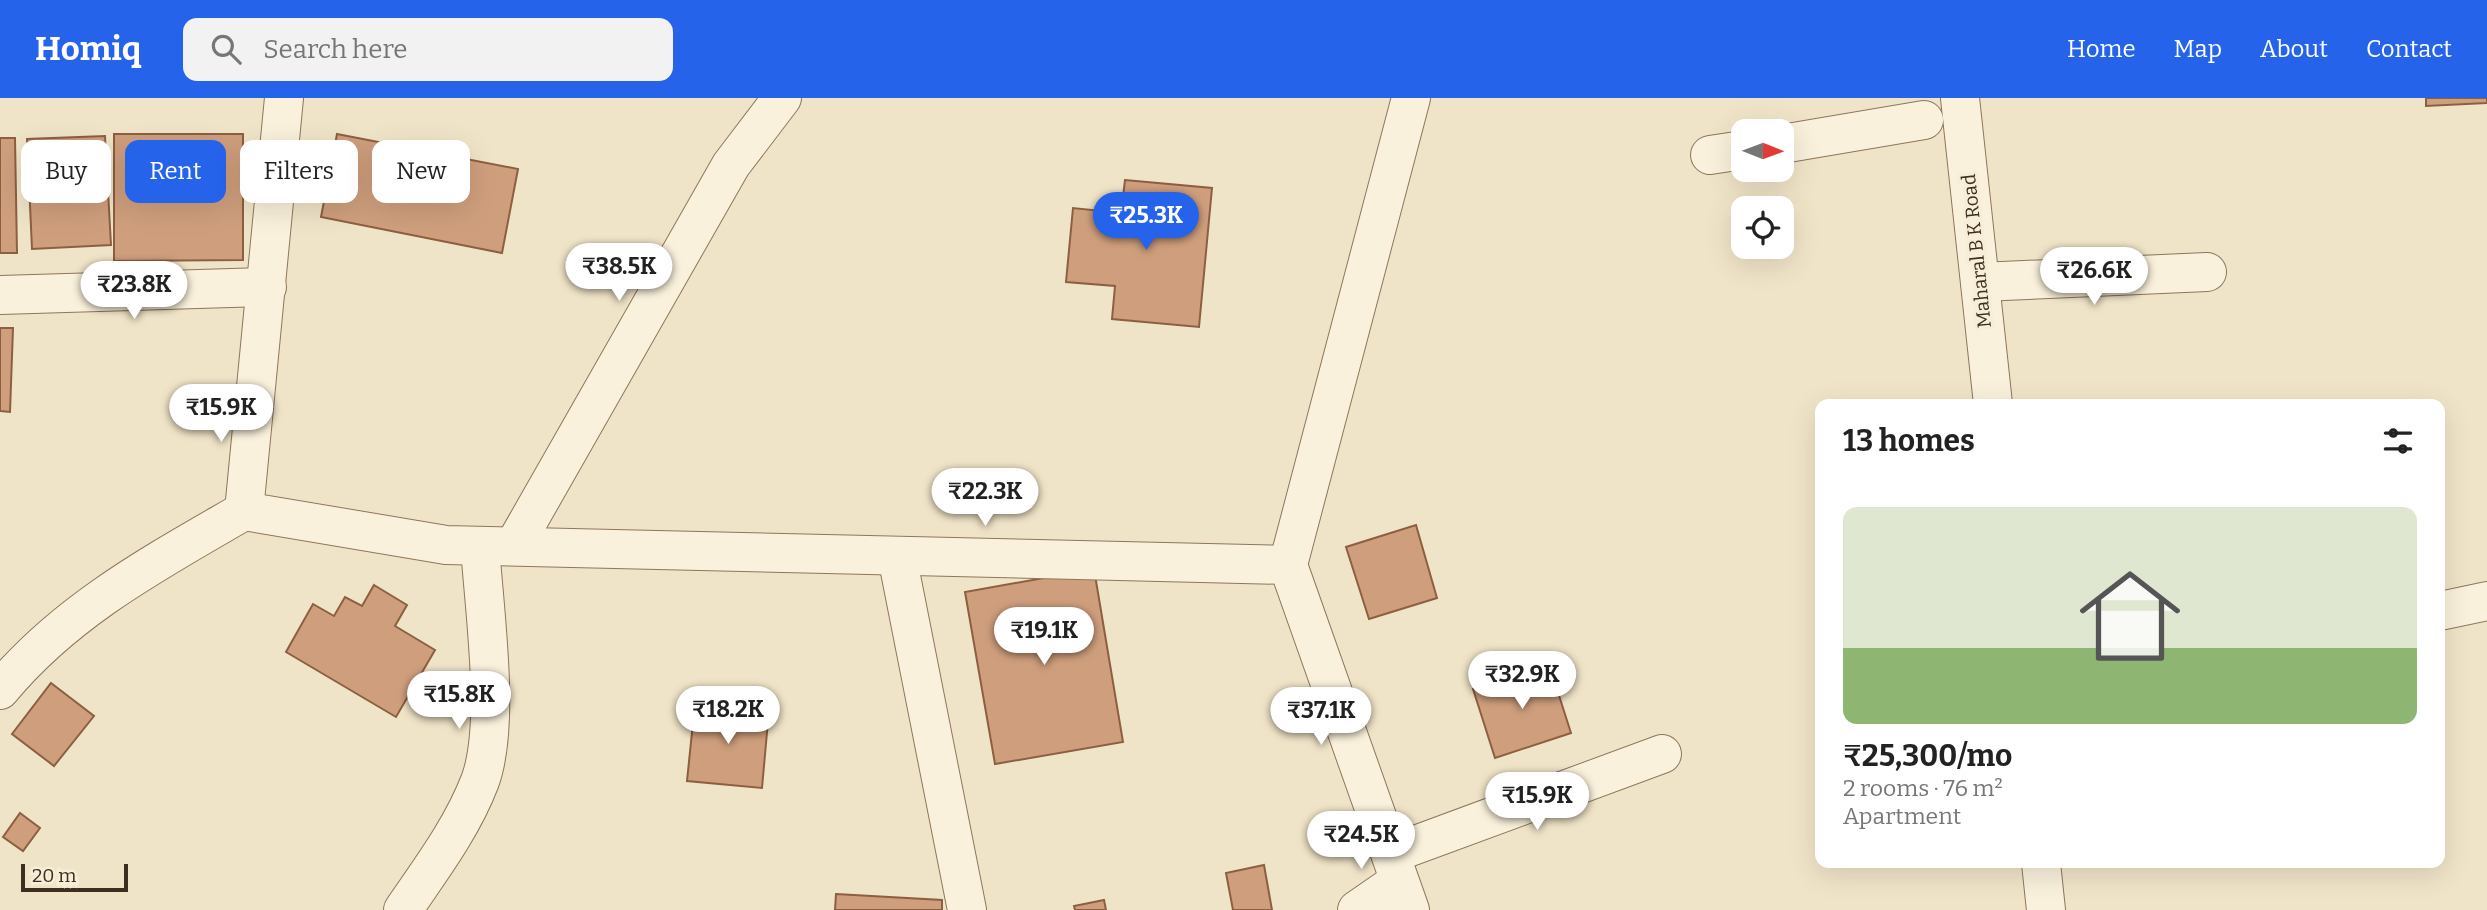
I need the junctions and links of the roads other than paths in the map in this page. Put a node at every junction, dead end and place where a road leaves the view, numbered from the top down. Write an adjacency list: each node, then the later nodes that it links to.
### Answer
1 (284, 98): 9 (street)
2 (782, 98): 13 (street)
3 (1411, 98): 15 (street)
4 (1960, 98): 8 (street, Maharal B K Road)
5 (1924, 120): 6 (street)
6 (1794, 142)
7 (2207, 272): 8 (street)
8 (1980, 282): 11 (street, Maharal B K Road)
9 (267, 287): 10 (street); 12 (street)
10 (0, 295)
11 (1992, 399)
12 (244, 511): 13 (street); 20 (street)
13 (497, 546): 14 (street); 25 (street)
14 (897, 556): 15 (street); 26 (street)
15 (1288, 565): 24 (street)
16 (2487, 600): 17 (street)
17 (2445, 610)
18 (2445, 611): 19 (street)
19 (2487, 621)
20 (14, 656): 21 (street)
21 (0, 690)
22 (1662, 754): 24 (street)
23 (2042, 868): 28 (street)
24 (1400, 882): 27 (street)
25 (403, 910)
26 (967, 910)
27 (1357, 910)
28 (2046, 910)

